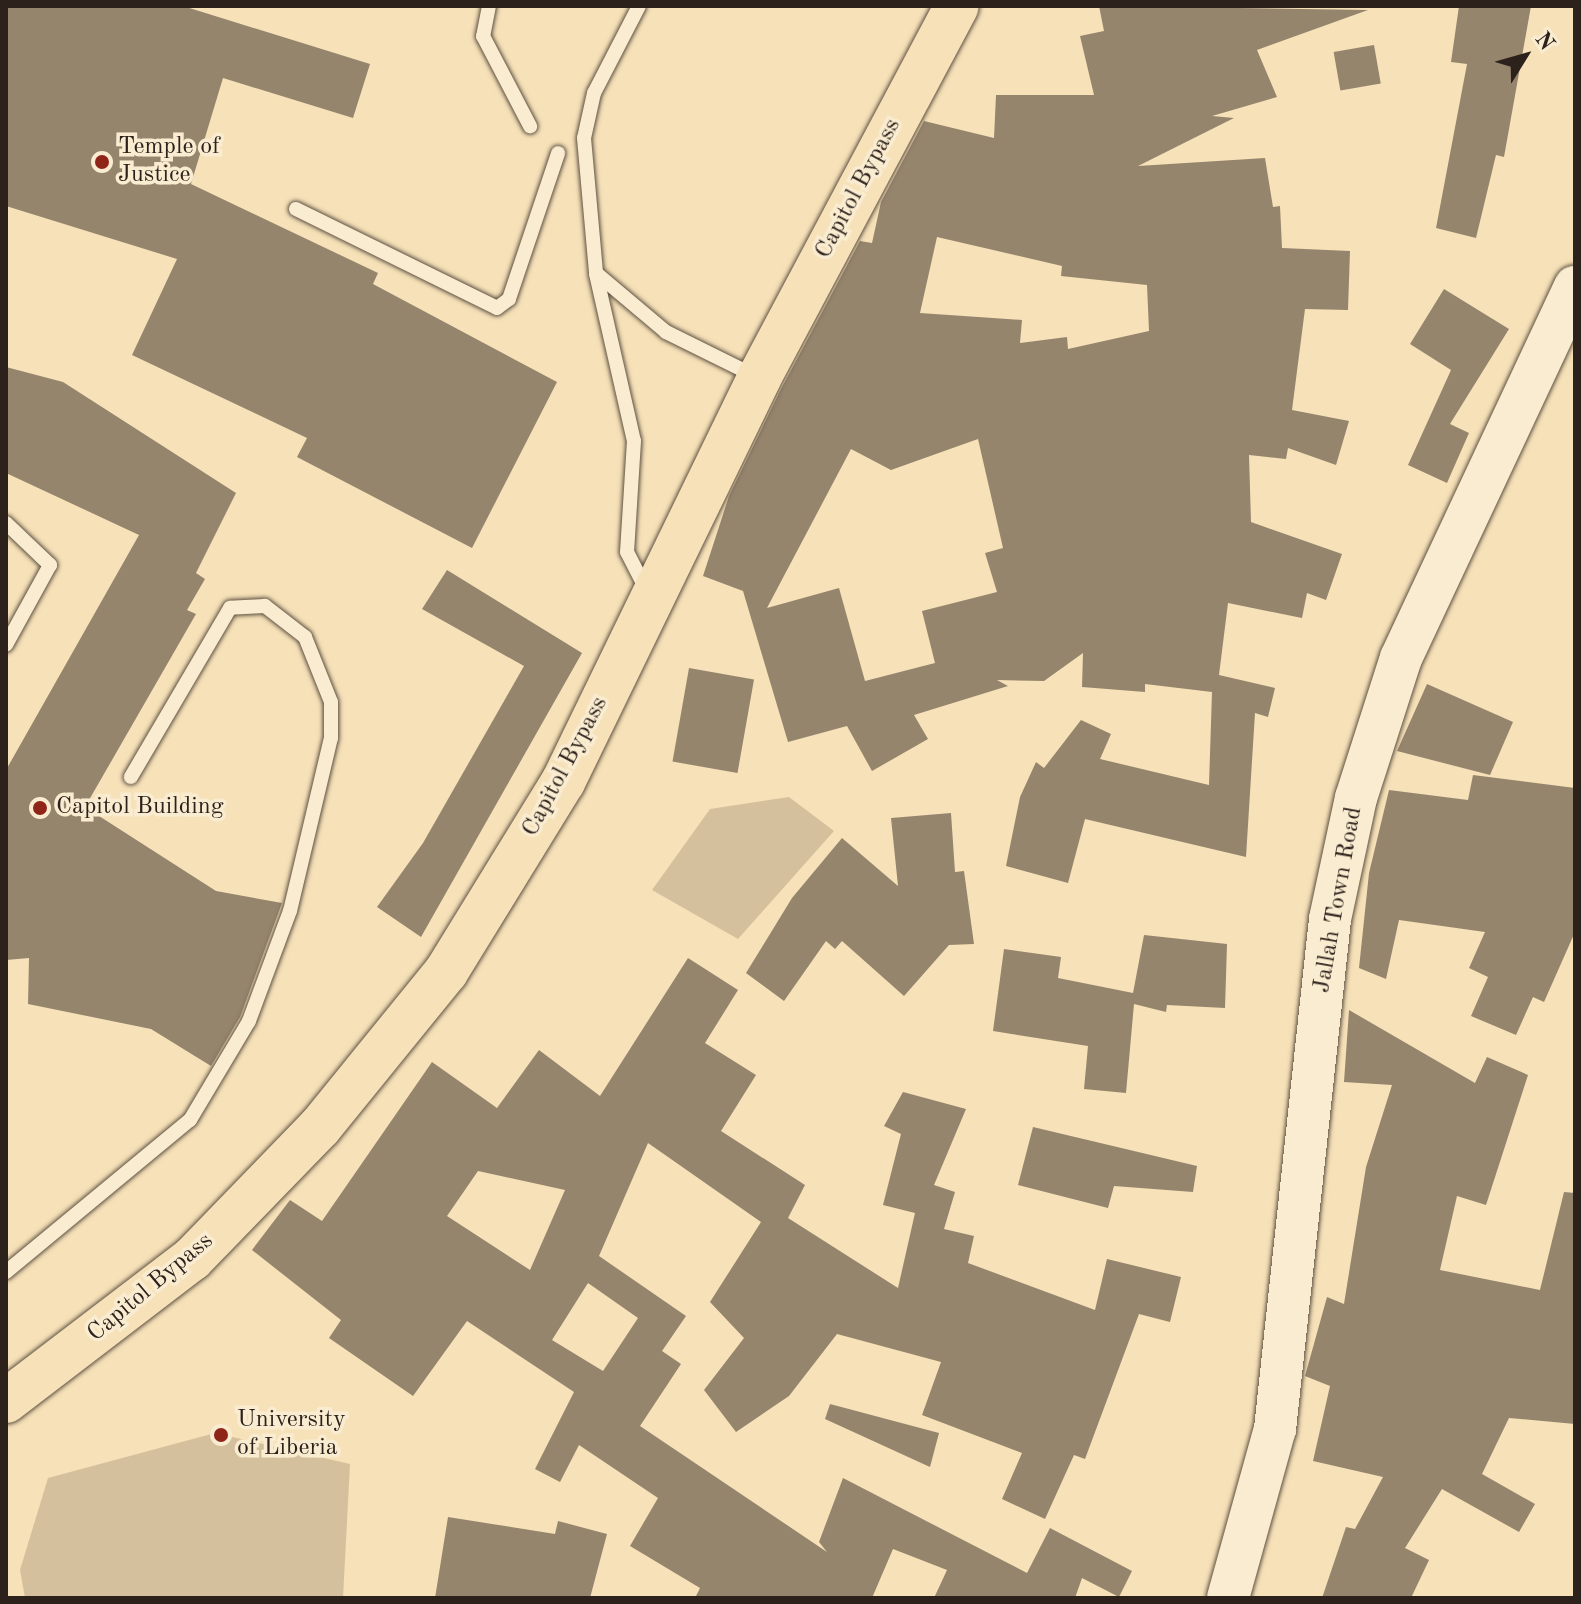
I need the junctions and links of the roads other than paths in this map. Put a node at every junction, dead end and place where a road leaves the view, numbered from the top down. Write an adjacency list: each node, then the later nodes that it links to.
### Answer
1 (489, 6): 4 (lane)
2 (639, 6): 7 (lane)
3 (957, 6): 9 (highway, Capitol Bypass)
4 (530, 126)
5 (558, 153): 6 (lane)
6 (296, 209)
7 (596, 273): 9 (lane); 11 (lane)
8 (1575, 287): 16 (street, Jallah Town Road)
9 (759, 378): 11 (highway, Capitol Bypass)
10 (6, 523): 12 (lane)
11 (652, 598): 15 (highway, Capitol Bypass)
12 (6, 645)
13 (131, 777): 14 (lane)
14 (6, 1272)
15 (6, 1401)
16 (1228, 1598)

